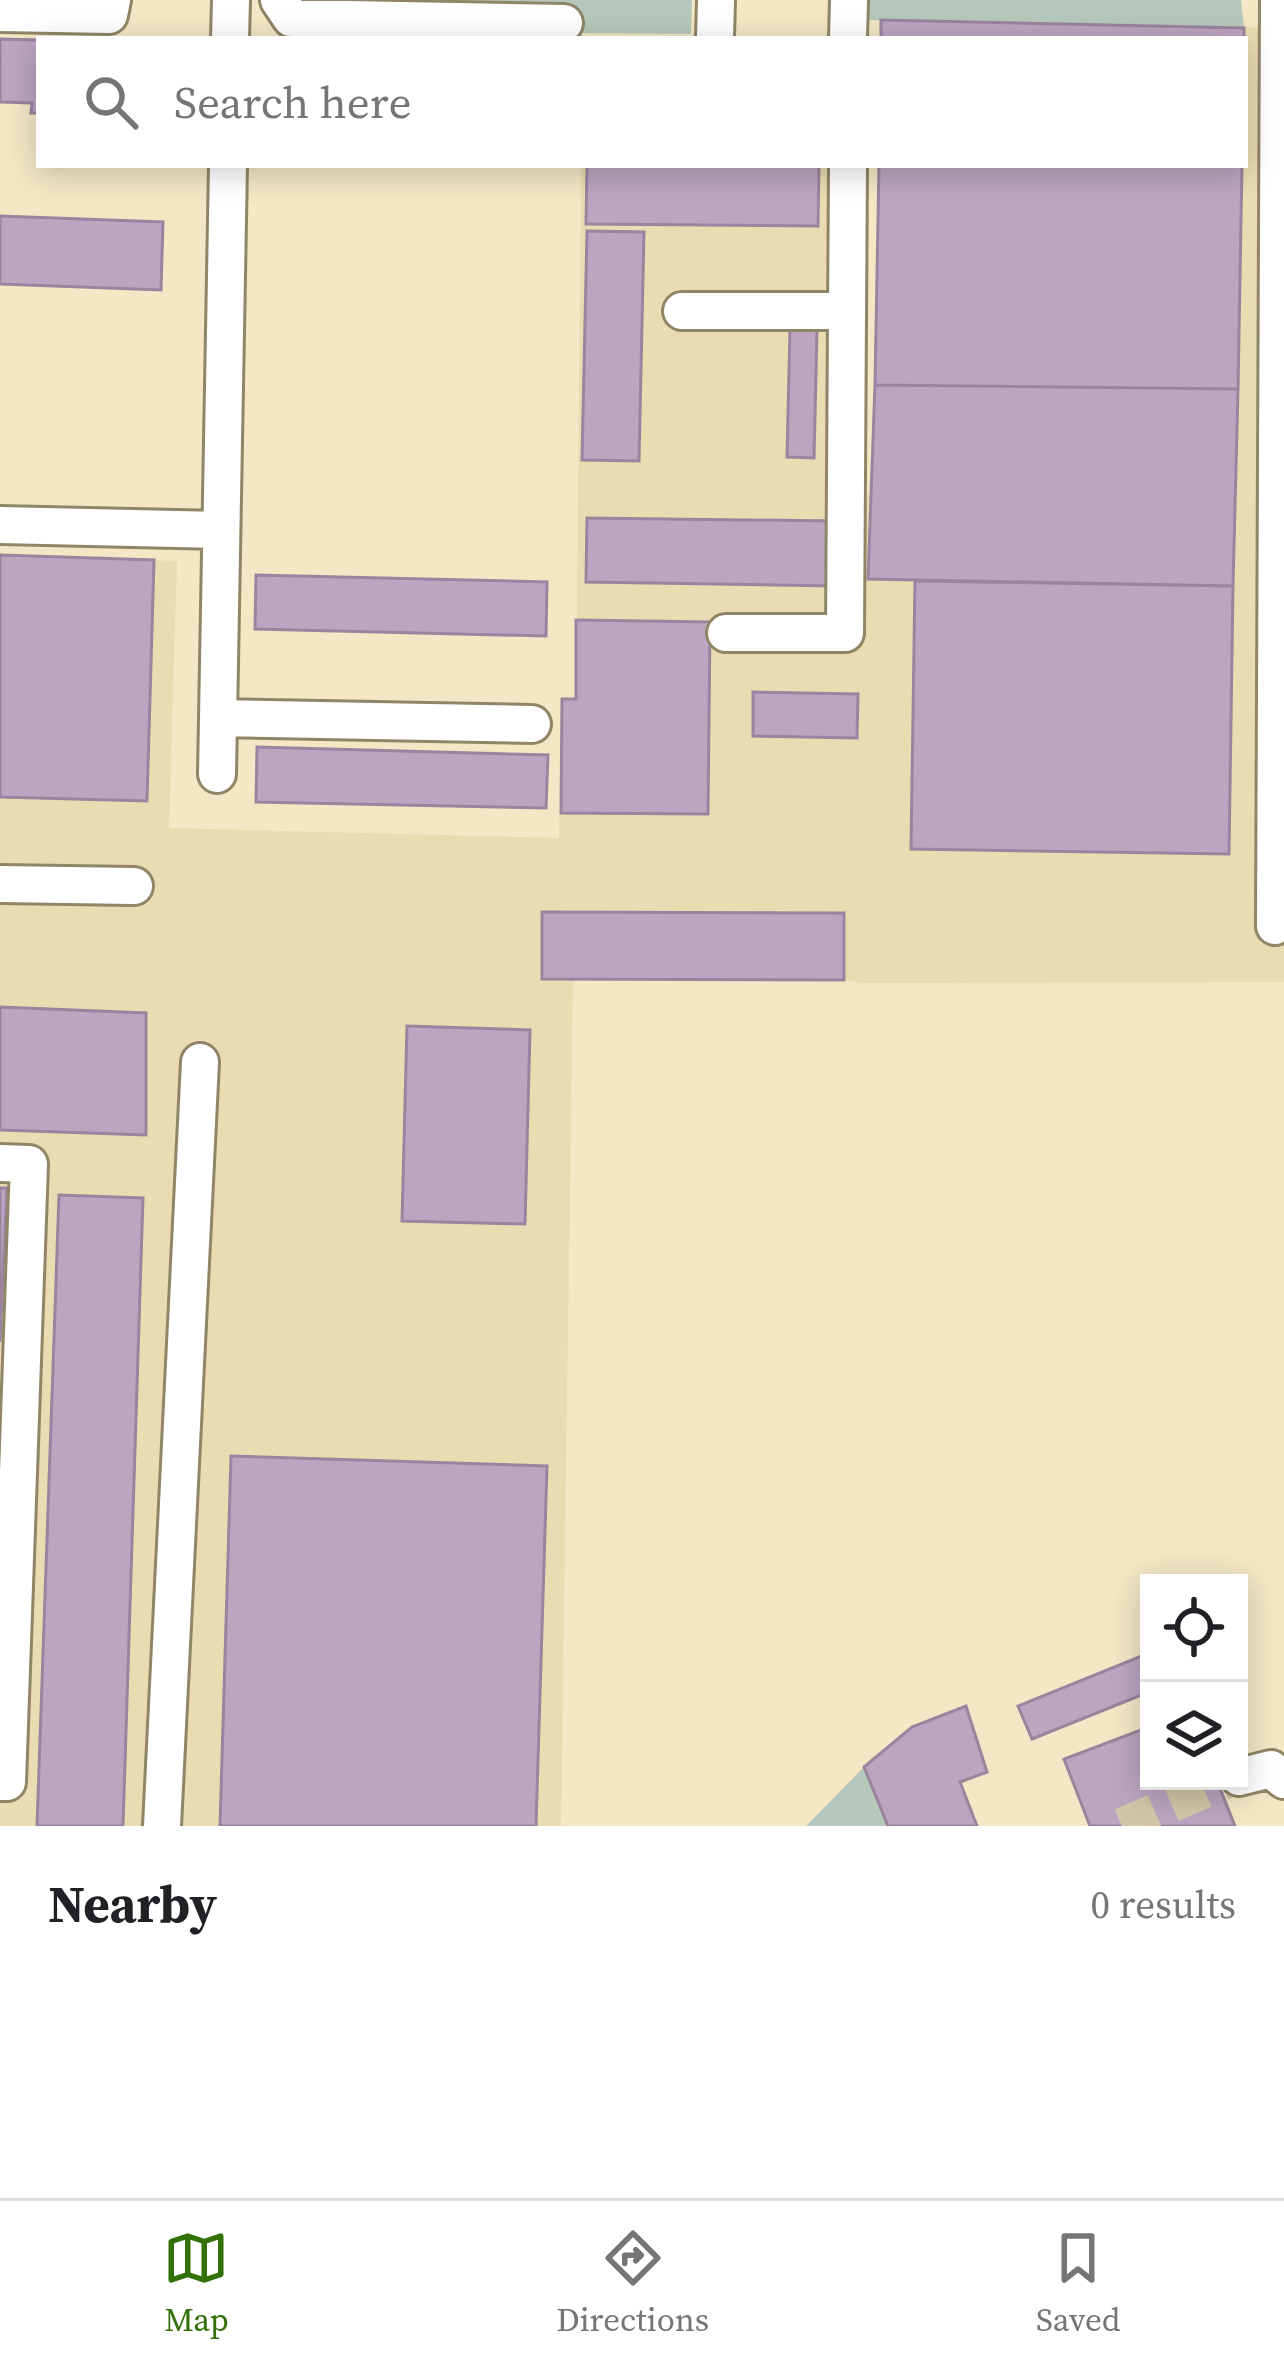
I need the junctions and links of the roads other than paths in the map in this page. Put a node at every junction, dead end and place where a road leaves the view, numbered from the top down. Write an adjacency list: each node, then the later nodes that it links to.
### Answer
1 (112, 0): 7 (lane)
2 (231, 0): 9 (lane)
3 (279, 0): 8 (lane)
4 (716, 0): 10 (lane)
5 (849, 0): 11 (lane)
6 (1280, 0): 22 (lane)
7 (0, 13)
8 (564, 23)
9 (230, 36)
10 (716, 36)
11 (848, 36)
12 (228, 168): 17 (lane)
13 (848, 168): 15 (lane)
14 (682, 311): 15 (lane)
15 (847, 311): 18 (lane)
16 (0, 524): 17 (lane)
17 (221, 530): 19 (lane)
18 (726, 633)
19 (218, 718): 20 (lane); 21 (lane)
20 (532, 724)
21 (217, 774)
22 (1280, 774): 25 (lane)
23 (0, 884): 24 (lane)
24 (134, 886)
25 (1275, 926)
26 (200, 1062): 32 (lane)
27 (0, 1163): 28 (lane)
28 (9, 1498): 31 (lane)
29 (1248, 1775): 30 (lane)
30 (1284, 1780)
31 (0, 1782)
32 (162, 1826)

